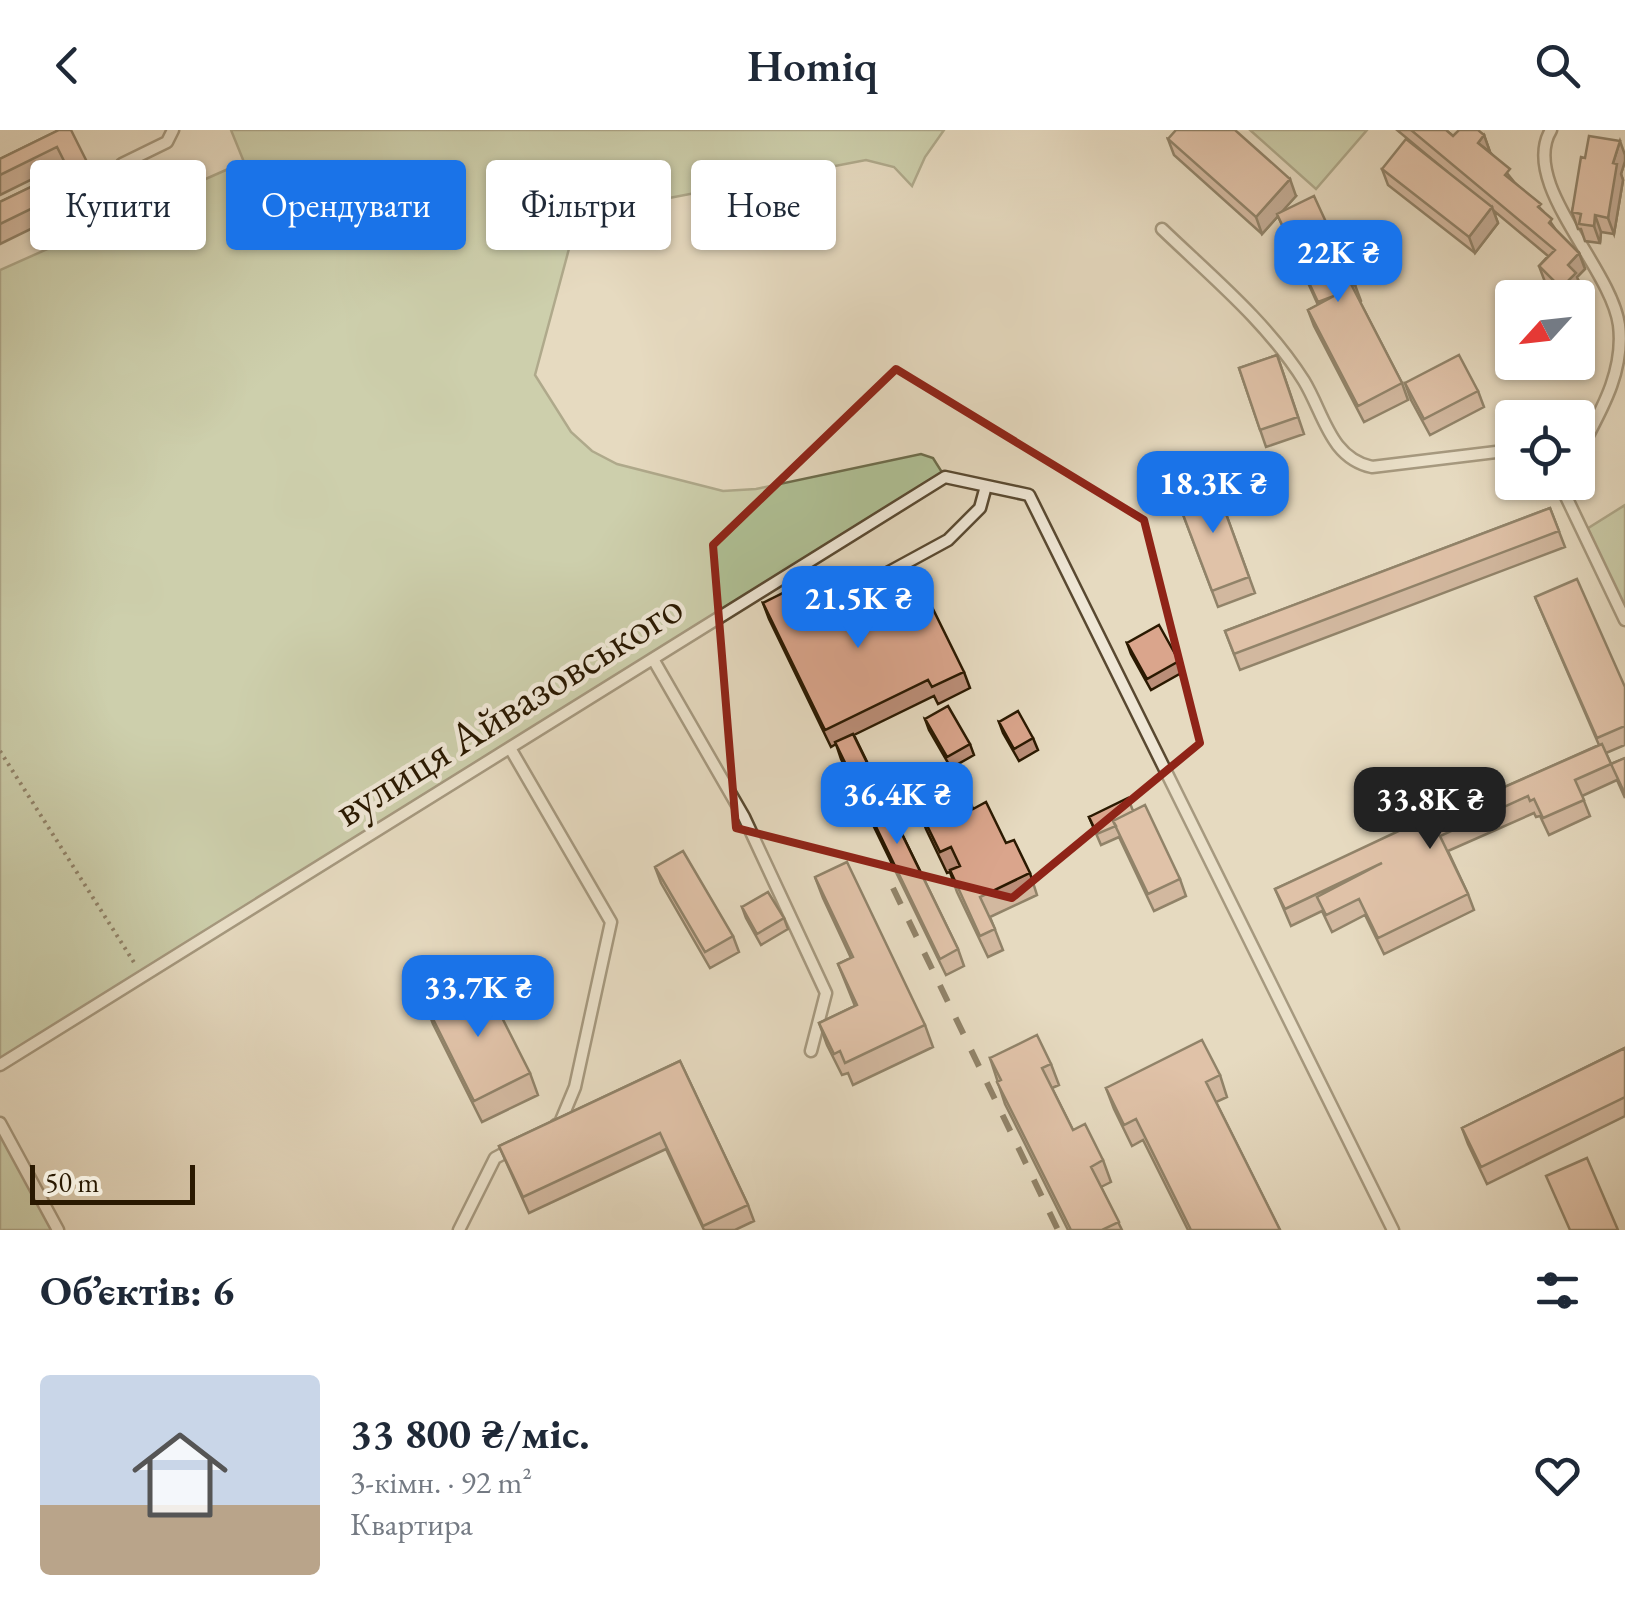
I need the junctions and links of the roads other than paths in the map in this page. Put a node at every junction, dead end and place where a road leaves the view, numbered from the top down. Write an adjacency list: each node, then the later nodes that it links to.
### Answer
1 (173, 130): 3 (lane)
2 (1550, 130): 5 (lane)
3 (130, 160)
4 (1162, 229): 6 (lane)
5 (1595, 418)
6 (1495, 452)
7 (986, 486): 9 (lane); 11 (lane, вулиця Айвазовського); 20 (lane, вулиця Айвазовського)
8 (1567, 500): 10 (lane)
9 (847, 596)
10 (1625, 620)
11 (653, 659): 12 (lane, вулиця Айвазовського); 13 (lane)
12 (510, 748): 14 (lane, вулиця Айвазовського); 16 (lane)
13 (811, 1051)
14 (0, 1065)
15 (0, 1123): 18 (lane)
16 (544, 1132)
17 (528, 1140): 19 (lane)
18 (58, 1230)
19 (459, 1230)
20 (1393, 1230)

